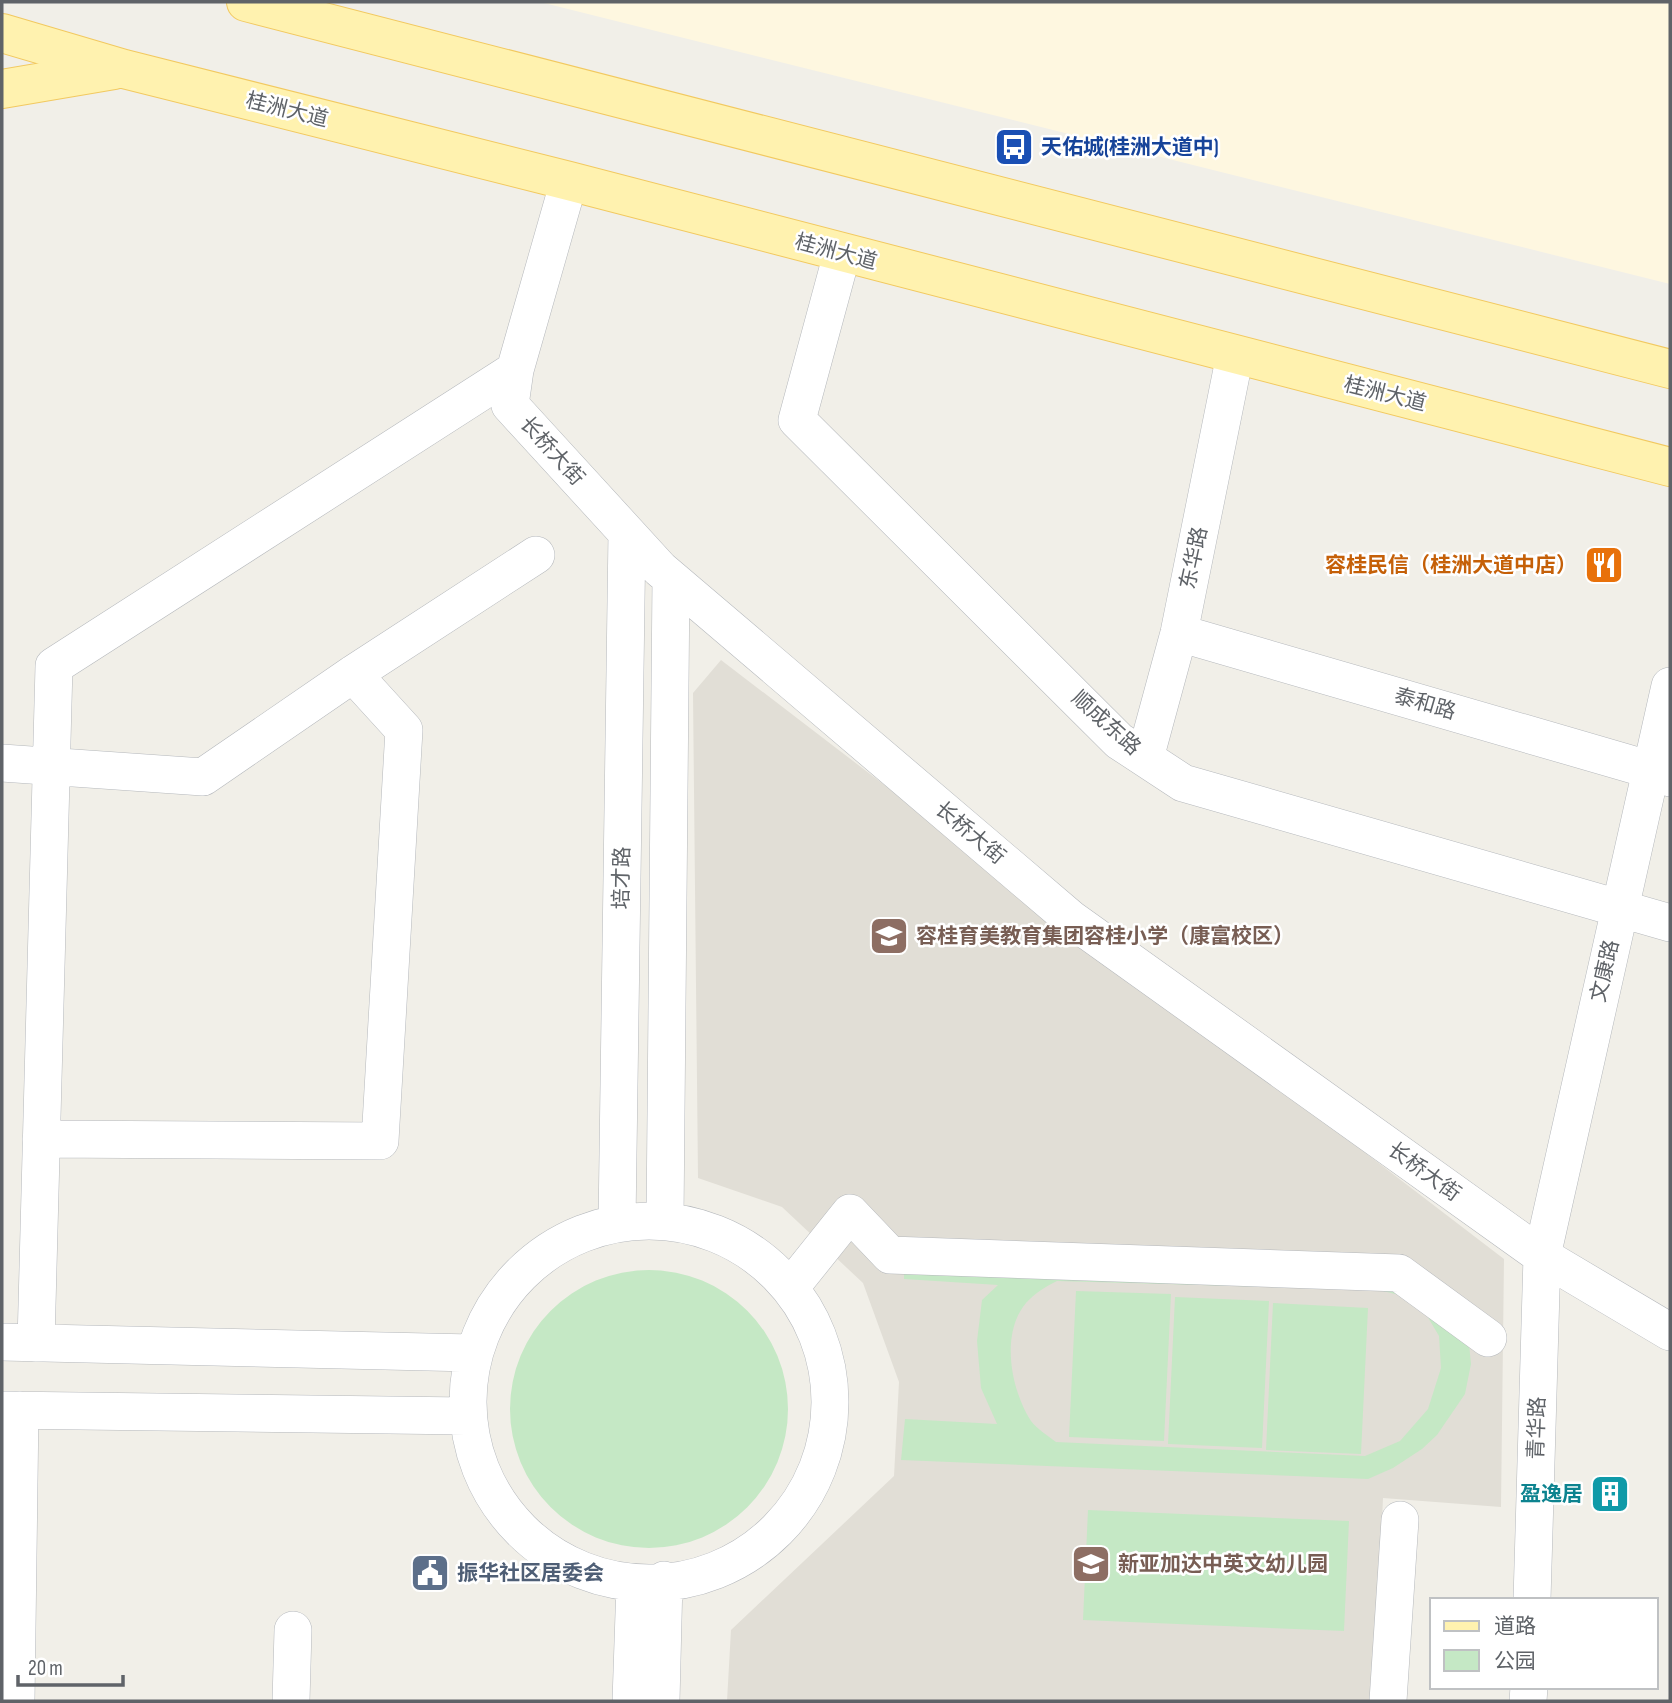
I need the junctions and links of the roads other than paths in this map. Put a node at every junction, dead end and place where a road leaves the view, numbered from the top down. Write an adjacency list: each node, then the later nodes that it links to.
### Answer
1 (246, 2): 4 (main road)
2 (303, 2): 4 (main road)
3 (2, 33): 5 (main road, 桂洲大道)
4 (383, 37): 10 (main road)
5 (124, 69): 6 (main road); 7 (main road, 桂洲大道)
6 (2, 89)
7 (569, 181): 8 (main road, 桂洲大道); 11 (street, 长桥大街)
8 (842, 254): 9 (main road, 桂洲大道); 19 (street, 顺成东路)
9 (1235, 355): 12 (main road, 桂洲大道); 16 (street, 东华路)
10 (1670, 369)
11 (515, 370): 13 (street, 长桥大街); 21 (street)
12 (1670, 467)
13 (627, 533): 15 (street, 长桥大街); 27 (street, 培才路)
14 (536, 555): 17 (street)
15 (671, 579): 26 (street); 28 (street, 长桥大街)
16 (1179, 633): 19 (street, 东华路); 22 (street, 泰和路)
17 (353, 674): 21 (street); 25 (street)
18 (1670, 686): 22 (street, 文康路)
19 (1146, 758): 23 (street, 顺成东路)
20 (2, 763): 21 (street)
21 (51, 767): 25 (street)
22 (1660, 774): 23 (street, 文康路)
23 (1619, 909): 24 (street, 顺成东路); 28 (street, 文康路)
24 (1670, 923)
25 (41, 1139): 32 (street)
26 (665, 1220): 27 (street); 29 (street)
27 (617, 1223): 33 (street)
28 (1542, 1256): 30 (street, 长桥大街); 38 (street, 青华路)
29 (790, 1288): 31 (street); 37 (street)
30 (1670, 1332)
31 (1488, 1338)
32 (19, 1343): 33 (street)
33 (472, 1353): 35 (street)
34 (11, 1410): 35 (street); 40 (street)
35 (466, 1416): 37 (street)
36 (1399, 1520): 44 (street)
37 (650, 1582): 42 (street); 43 (street)
38 (1532, 1598)
39 (293, 1630): 41 (street)
40 (16, 1701)
41 (291, 1701)
42 (631, 1701)
43 (661, 1701)
44 (1388, 1701)

